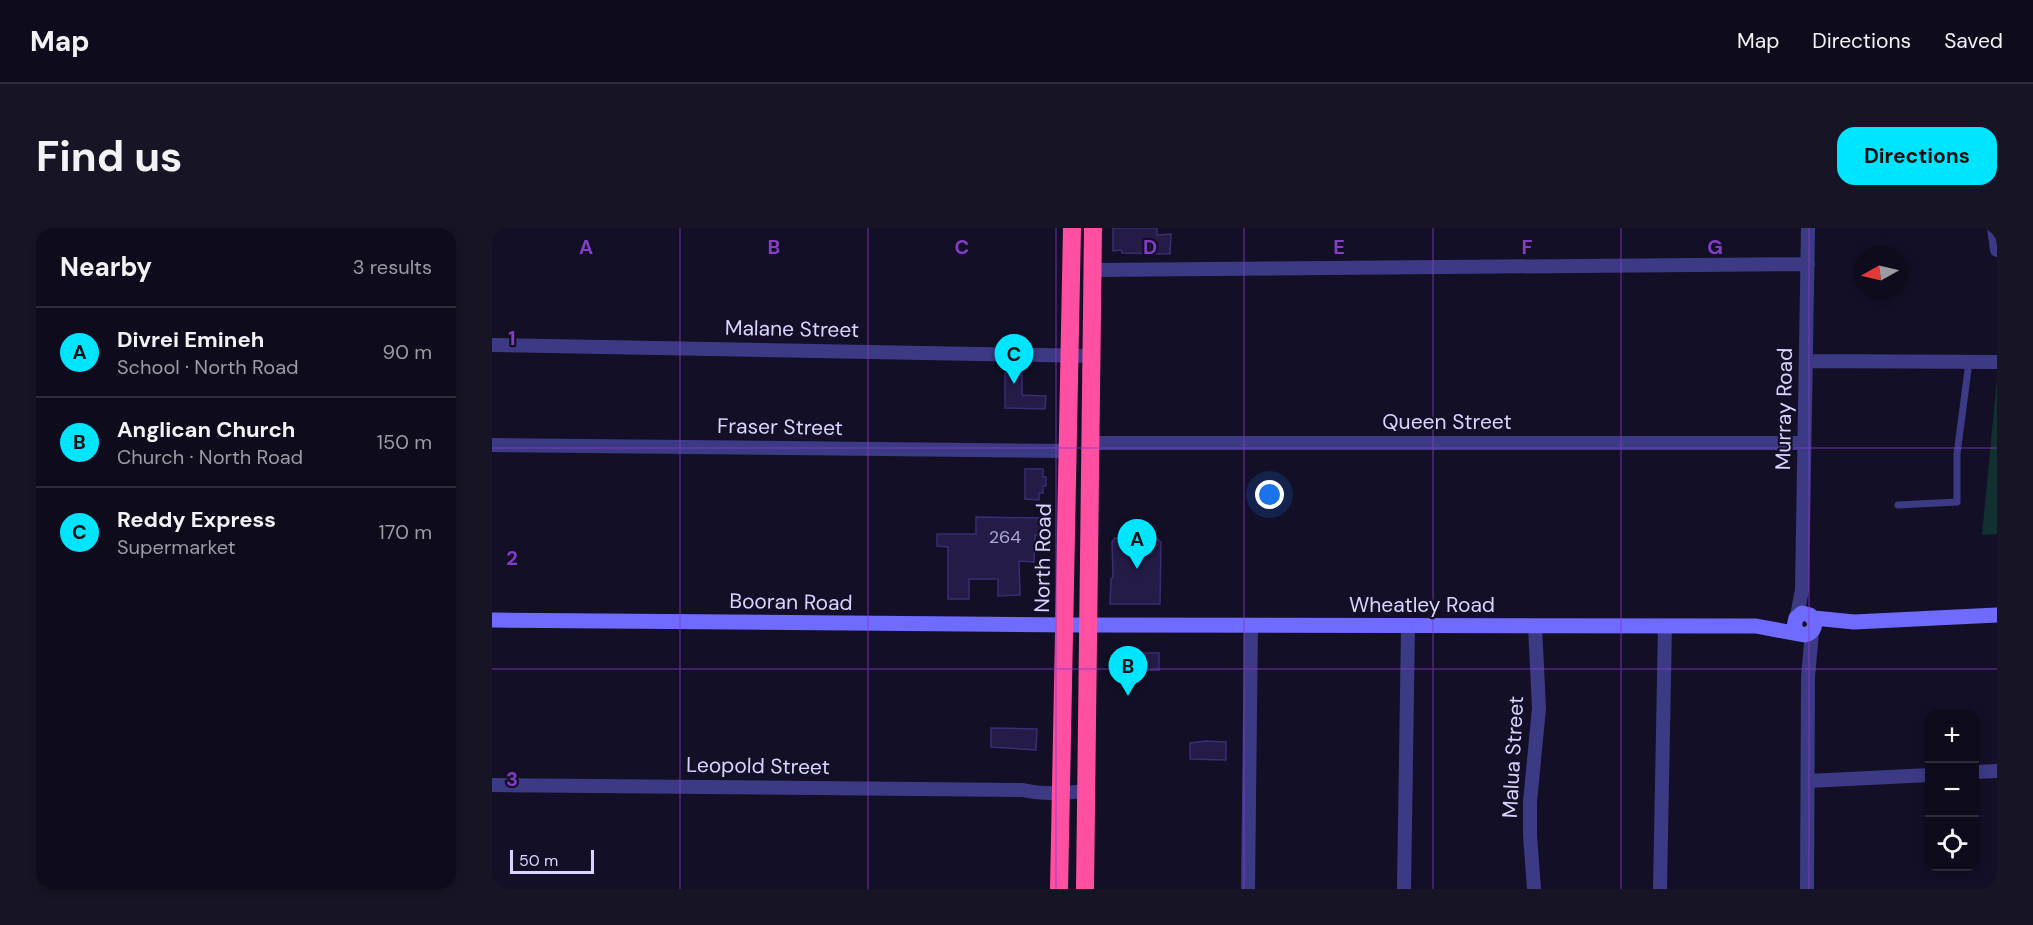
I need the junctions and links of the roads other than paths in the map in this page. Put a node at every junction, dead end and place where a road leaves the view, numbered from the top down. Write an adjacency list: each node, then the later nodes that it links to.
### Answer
1 (1072, 228): 9 (highway, North Road)
2 (1094, 228): 7 (highway)
3 (1808, 228): 6 (street, Murray Road)
4 (1994, 228): 5 (street)
5 (1997, 250)
6 (1808, 264): 7 (street); 11 (street, Murray Road)
7 (1093, 270): 10 (highway)
8 (492, 345): 9 (street, Malane Street)
9 (1070, 355): 10 (street, Malane Street); 17 (highway, North Road)
10 (1091, 356): 14 (highway)
11 (1806, 361): 12 (street); 15 (street, Murray Road)
12 (1969, 362): 13 (street); 18 (lane)
13 (1997, 362)
14 (1090, 443): 15 (street, Queen Street); 20 (highway)
15 (1804, 443): 23 (street, Murray Road)
16 (492, 445): 17 (street, Fraser Street)
17 (1067, 452): 19 (highway, North Road)
18 (1898, 505)
19 (1065, 550): 20 (highway); 24 (highway, North Road)
20 (1090, 550): 25 (highway)
21 (1997, 615): 23 (street, Wheatley Road)
22 (492, 620): 24 (street, Booran Road)
23 (1805, 624): 27 (street, Wheatley Road); 33 (street, Murray Road)
24 (1064, 625): 25 (street, Booran Road); 35 (highway, North Road)
25 (1089, 625): 26 (street, Wheatley Road); 36 (highway)
26 (1251, 626): 28 (street, Wheatley Road); 39 (street)
27 (1665, 626): 29 (street, Wheatley Road); 42 (street)
28 (1408, 627): 29 (street, Wheatley Road); 40 (street)
29 (1535, 627): 41 (street, Malua Street)
30 (1997, 771): 31 (street)
31 (1979, 772)
32 (1925, 775): 33 (street)
33 (1808, 781): 43 (street, Murray Road)
34 (492, 785): 35 (street, Leopold Street)
35 (1061, 790): 36 (street, Leopold Street); 37 (highway, North Road)
36 (1087, 791): 38 (highway)
37 (1059, 889)
38 (1085, 889)
39 (1248, 889)
40 (1404, 889)
41 (1534, 889)
42 (1660, 889)
43 (1807, 889)

